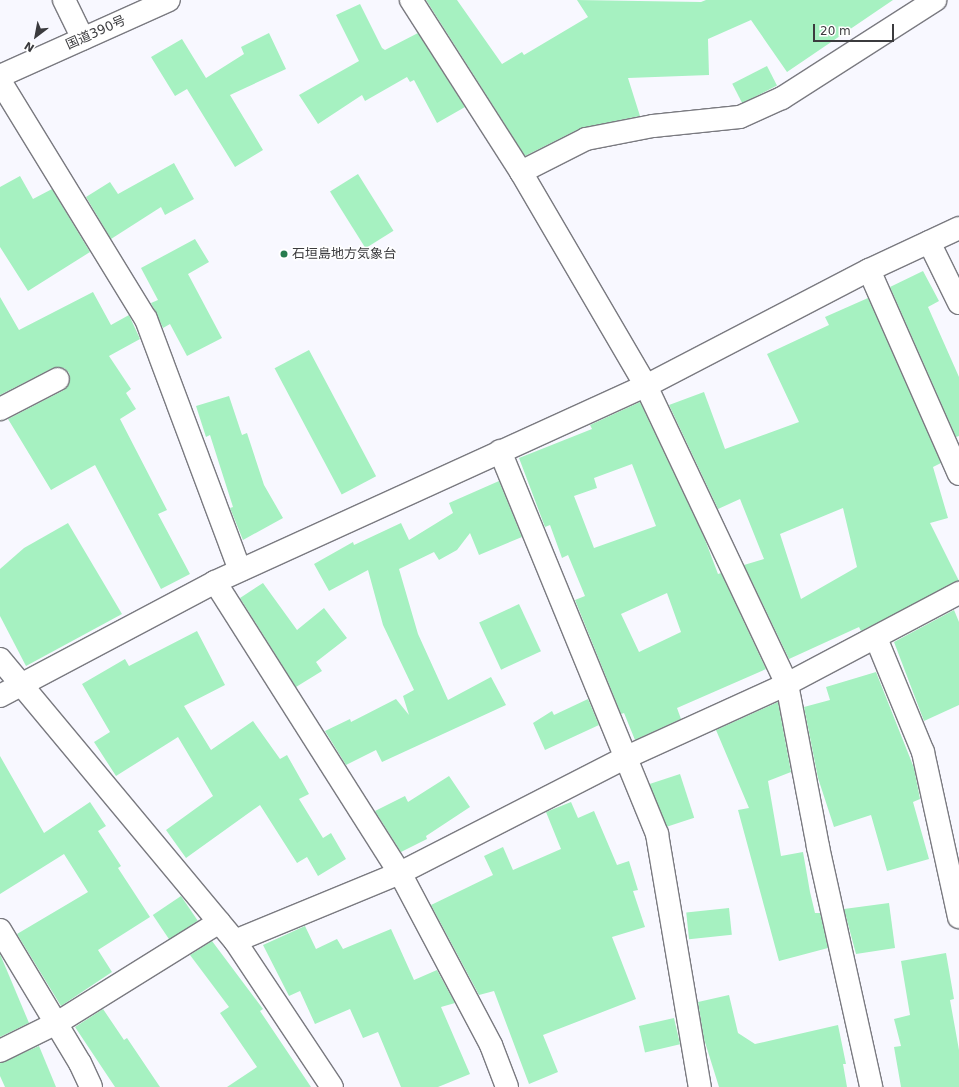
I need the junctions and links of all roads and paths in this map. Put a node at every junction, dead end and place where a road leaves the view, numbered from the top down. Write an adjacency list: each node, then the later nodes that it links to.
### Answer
1 (64, 0): 5 (main road)
2 (169, 0): 5 (main road, 国道390号)
3 (411, 0): 8 (main road)
4 (935, 0): 8 (main road)
5 (83, 39): 6 (main road, 国道390号)
6 (0, 76)
7 (0, 81): 18 (main road)
8 (521, 172): 14 (main road)
9 (959, 228): 10 (main road)
10 (929, 242): 11 (main road); 12 (main road)
11 (870, 270): 14 (main road); 17 (main road)
12 (959, 303)
13 (58, 380): 15 (main road)
14 (646, 386): 16 (main road); 24 (main road)
15 (0, 409)
16 (500, 451): 18 (main road); 26 (main road)
17 (959, 474)
18 (240, 570): 19 (main road)
19 (215, 582): 23 (main road); 27 (main road)
20 (959, 592): 21 (main road)
21 (876, 638): 24 (main road); 28 (main road)
22 (0, 659): 23 (main road)
23 (23, 684): 25 (main road); 29 (main road)
24 (787, 684): 26 (main road); 38 (main road)
25 (0, 696)
26 (627, 757): 27 (main road); 37 (main road)
27 (400, 873): 31 (main road); 36 (main road)
28 (959, 917)
29 (219, 922): 31 (main road); 32 (main road)
30 (0, 930): 32 (main road)
31 (235, 941): 35 (main road)
32 (57, 1024): 33 (main road); 34 (main road)
33 (0, 1051)
34 (91, 1087)
35 (332, 1087)
36 (507, 1087)
37 (700, 1087)
38 (871, 1087)

